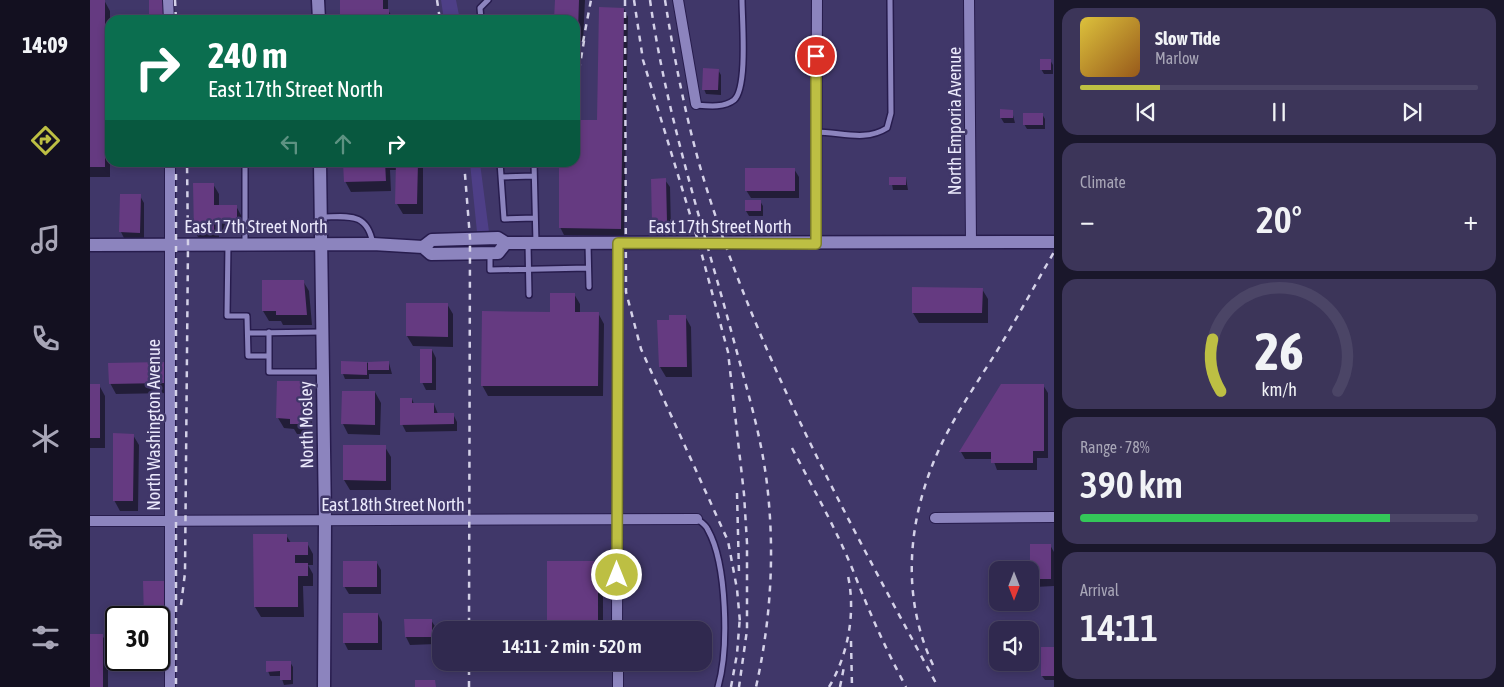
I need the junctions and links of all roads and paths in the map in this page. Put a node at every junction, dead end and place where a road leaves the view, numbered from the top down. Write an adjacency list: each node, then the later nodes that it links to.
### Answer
1 (168, 0): 9 (street)
2 (318, 0): 10 (street)
3 (488, 0): 11 (lane)
4 (678, 0): 12 (street)
5 (742, 0): 12 (lane)
6 (817, 0): 13 (street)
7 (890, 0): 13 (lane)
8 (969, 0): 23 (street, North Emporia Avenue)
9 (169, 15)
10 (318, 15)
11 (481, 15)
12 (696, 104)
13 (816, 132): 34 (street)
14 (170, 167): 29 (street, North Washington Avenue)
15 (245, 167): 31 (lane)
16 (320, 167): 21 (street, North Mosley)
17 (500, 167): 20 (lane)
18 (534, 167): 19 (lane)
19 (534, 176): 20 (lane); 22 (lane)
20 (501, 178): 22 (lane)
21 (320, 217): 32 (street, North Mosley); 33 (lane)
22 (535, 218): 26 (lane)
23 (971, 242): 24 (street, East 17th Street North); 34 (street, East 17th Street North)
24 (1054, 242)
25 (506, 243): 26 (street, East 17th Street North); 36 (street, East 17th Street North); 37 (street)
26 (532, 243): 27 (street, East 17th Street North); 39 (lane)
27 (588, 243): 28 (street, East 17th Street North); 38 (lane)
28 (618, 243): 34 (street, East 17th Street North); 50 (street)
29 (171, 244): 30 (street, East 17th Street North); 35 (street, East 17th Street North); 52 (street, North Washington Avenue)
30 (228, 244): 31 (street, East 17th Street North); 42 (lane)
31 (245, 244): 32 (street, East 17th Street North)
32 (320, 244): 33 (street, East 17th Street North); 44 (street, North Mosley)
33 (373, 244): 36 (street, East 17th Street North)
34 (816, 244)
35 (90, 245)
36 (422, 248): 37 (street, East 17th Street North)
37 (490, 254): 39 (lane)
38 (588, 268): 39 (lane); 40 (lane)
39 (528, 269): 41 (lane)
40 (589, 287)
41 (529, 296)
42 (248, 332): 43 (lane); 45 (lane)
43 (269, 332): 44 (lane); 45 (lane)
44 (322, 332): 46 (street, North Mosley)
45 (269, 356): 46 (lane)
46 (322, 372): 53 (street, North Mosley)
47 (1054, 517): 48 (street)
48 (935, 518)
49 (697, 519): 50 (street, East 18th Street North); 59 (lane)
50 (617, 520): 53 (street, East 18th Street North); 54 (street)
51 (90, 521): 52 (street, East 18th Street North)
52 (169, 521): 53 (street, East 18th Street North); 56 (street, North Washington Avenue)
53 (325, 521): 57 (street, North Mosley)
54 (617, 621)
55 (618, 671): 58 (street)
56 (170, 687)
57 (324, 687)
58 (618, 687)
59 (718, 687)

